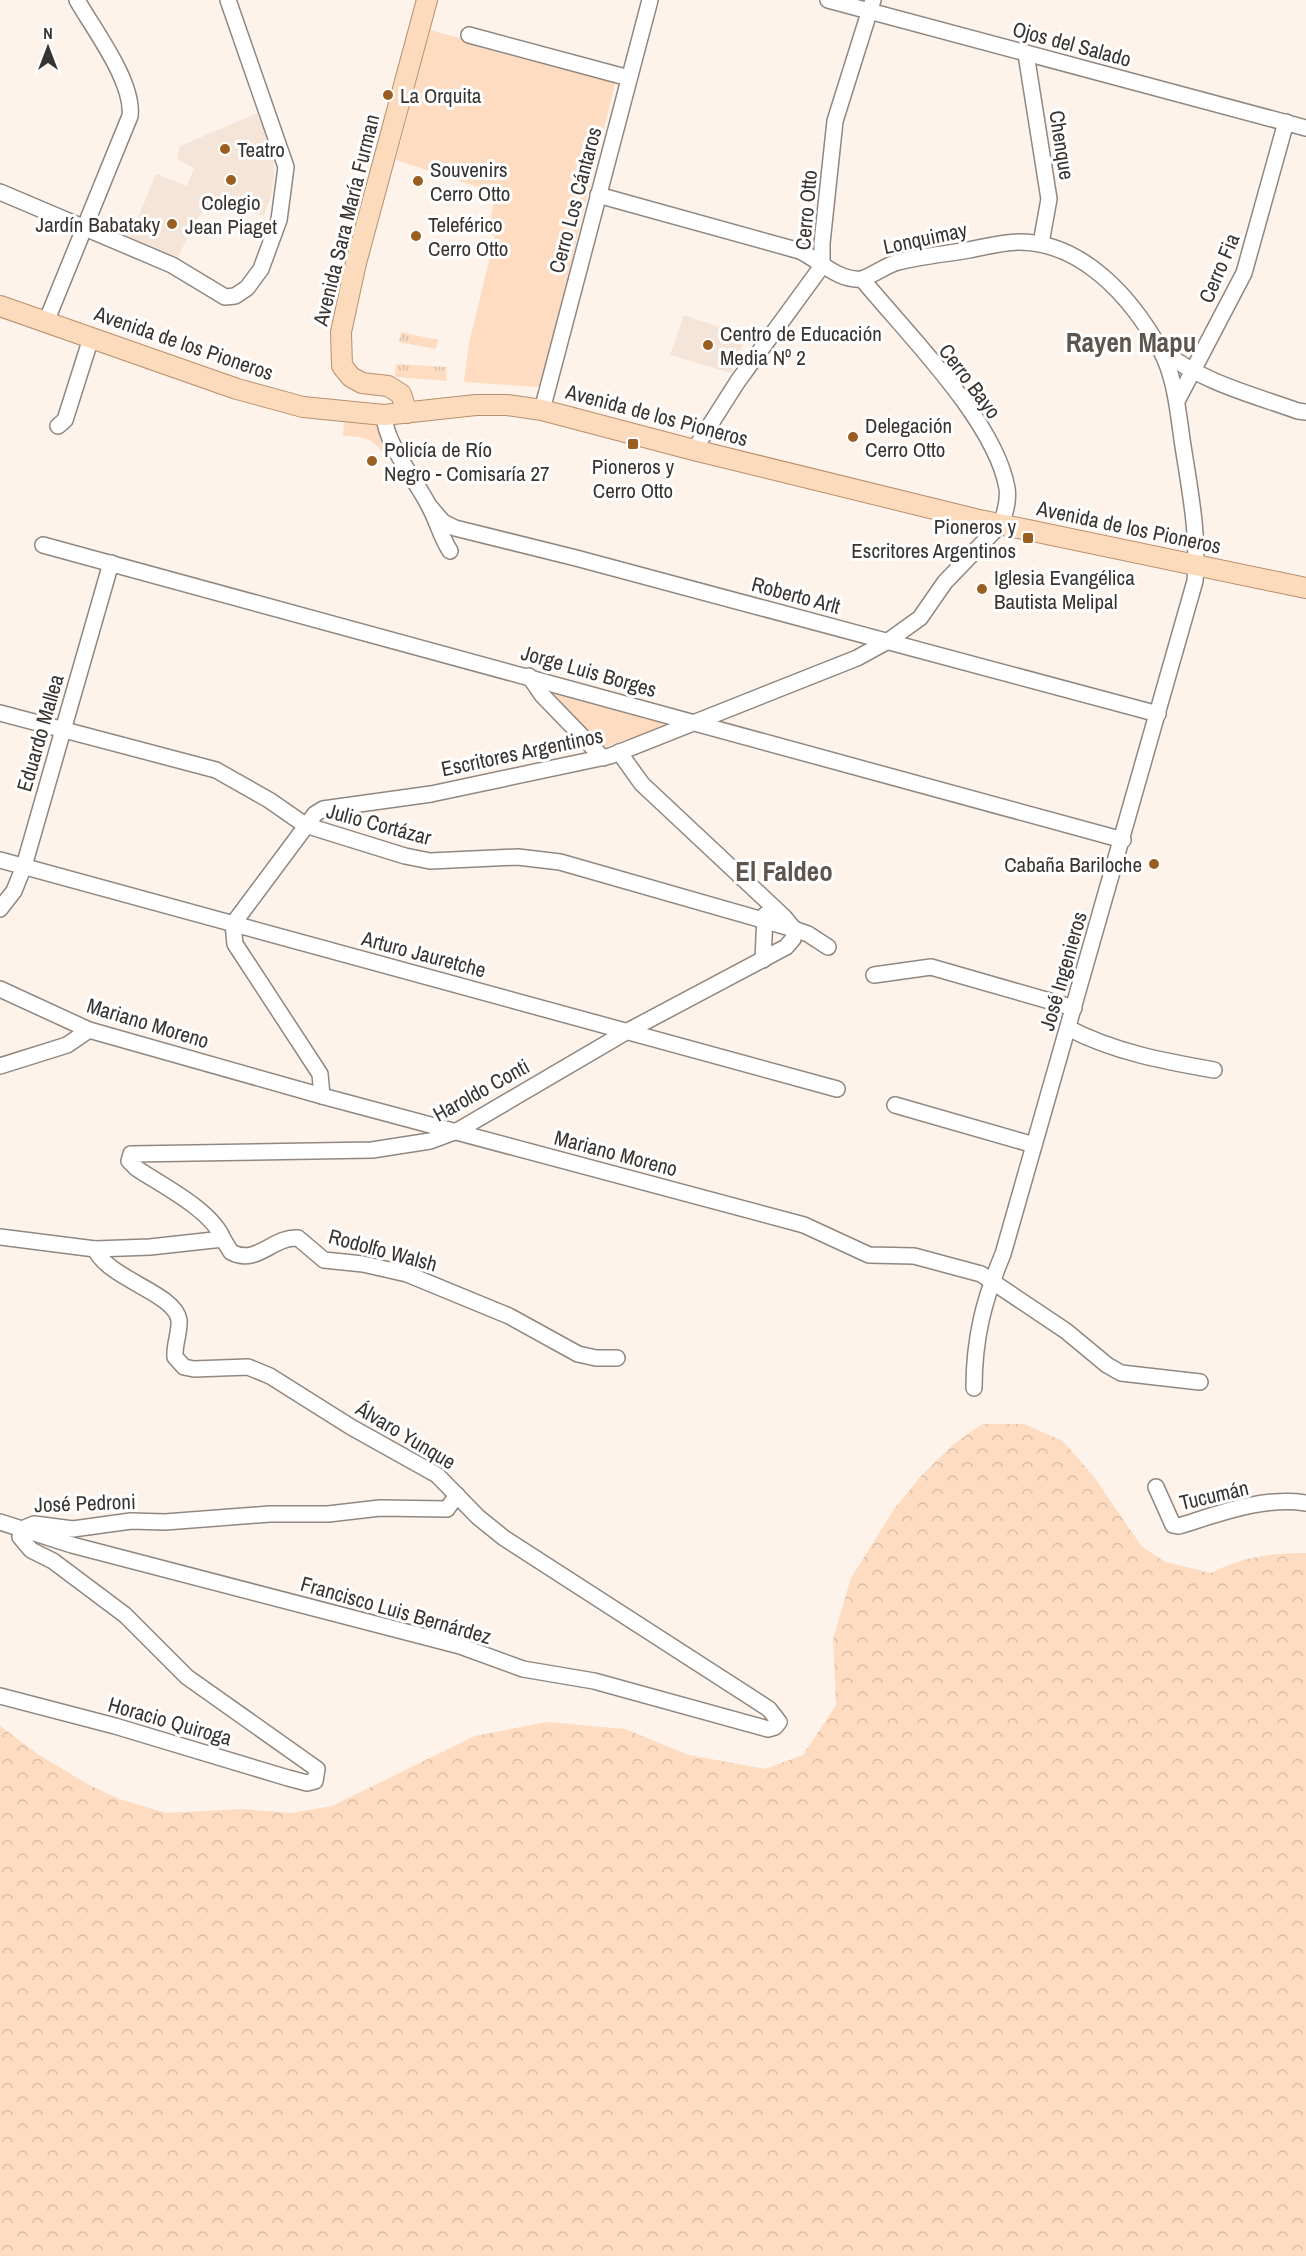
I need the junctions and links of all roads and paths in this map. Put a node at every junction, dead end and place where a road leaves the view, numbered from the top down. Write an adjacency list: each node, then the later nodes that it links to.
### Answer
1 (77, 0): 14 (street)
2 (228, 0): 14 (street)
3 (427, 0): 26 (main road, Avenida Sara María Furman)
4 (650, 0): 9 (street, Cerro Los Cántaros)
5 (828, 0): 6 (street, Ojos del Salado)
6 (872, 6): 8 (street, Ojos del Salado); 16 (street, Cerro Otto)
7 (469, 35): 9 (street)
8 (1026, 54): 10 (street, Ojos del Salado); 15 (street, Chenque)
9 (629, 78): 13 (street, Cerro Los Cántaros)
10 (1286, 122): 11 (street, Ojos del Salado); 22 (street, Cerro Fia)
11 (1306, 128)
12 (0, 192): 14 (street)
13 (598, 195): 16 (street, Lonquimay); 24 (street, Cerro Los Cántaros)
14 (83, 228): 19 (street)
15 (1041, 243): 17 (street, Lonquimay); 21 (street, Lonquimay)
16 (822, 266): 17 (street, Lonquimay); 29 (street, Cerro Otto)
17 (862, 279): 31 (street, Cerro Bayo)
18 (0, 306): 19 (main road, Avenida de los Pioneros)
19 (46, 322): 20 (main road, Avenida de los Pioneros)
20 (91, 338): 27 (main road, Avenida de los Pioneros); 28 (street)
21 (1161, 350): 22 (street, Lonquimay); 23 (street, Lonquimay)
22 (1191, 372): 23 (street, Cerro Fia); 25 (street, Lonquimay)
23 (1177, 401): 35 (street)
24 (542, 410): 26 (main road, Avenida de los Pioneros); 29 (main road, Avenida de los Pioneros)
25 (1306, 411)
26 (407, 413): 27 (main road, Avenida de los Pioneros)
27 (384, 415): 30 (street)
28 (58, 426)
29 (694, 450): 31 (main road, Avenida de los Pioneros)
30 (430, 507): 33 (street); 37 (street, Roberto Arlt)
31 (1001, 524): 35 (main road, Avenida de los Pioneros); 37 (street, Escritores Argentinos)
32 (43, 545): 34 (street, Jorge Luis Borges)
33 (450, 551)
34 (111, 563): 38 (street, Jorge Luis Borges); 42 (street, Eduardo Mallea)
35 (1196, 566): 36 (main road, Avenida de los Pioneros); 40 (street, José Ingenieros)
36 (1306, 588)
37 (888, 641): 40 (street, Roberto Arlt); 41 (street, Escritores Argentinos)
38 (529, 676): 41 (street, Jorge Luis Borges); 44 (street)
39 (0, 713): 42 (street, Julio Cortázar)
40 (1158, 714): 46 (street, José Ingenieros)
41 (698, 723): 43 (street, Escritores Argentinos); 46 (street, Jorge Luis Borges)
42 (62, 730): 45 (street, Julio Cortázar); 48 (street, Eduardo Mallea)
43 (619, 752): 44 (street, Escritores Argentinos); 49 (street)
44 (603, 758): 45 (street, Escritores Argentinos)
45 (305, 825): 51 (street, Julio Cortázar); 52 (street, Escritores Argentinos)
46 (1123, 840): 58 (street, José Ingenieros)
47 (0, 860): 48 (street, Arturo Jauretche)
48 (24, 866): 50 (street, Eduardo Mallea); 52 (street, Arturo Jauretche)
49 (766, 900): 51 (street); 53 (street)
50 (0, 909)
51 (765, 923): 53 (street, Julio Cortázar); 55 (street)
52 (233, 924): 61 (street, Arturo Jauretche); 65 (street)
53 (794, 929): 54 (street, Julio Cortázar); 55 (street, Haroldo Conti)
54 (828, 947)
55 (763, 960): 61 (street, Haroldo Conti)
56 (874, 975): 58 (street)
57 (0, 989): 60 (street, Mariano Moreno)
58 (1074, 1008): 59 (street, José Ingenieros)
59 (1068, 1028): 63 (street); 68 (street, José Ingenieros)
60 (89, 1030): 62 (street); 65 (street, Mariano Moreno)
61 (626, 1032): 64 (street, Arturo Jauretche); 67 (street, Haroldo Conti)
62 (0, 1066)
63 (1214, 1070)
64 (837, 1089)
65 (322, 1096): 67 (street, Mariano Moreno)
66 (895, 1105): 68 (street)
67 (457, 1131): 70 (street, Haroldo Conti); 72 (street, Mariano Moreno)
68 (1034, 1145): 72 (street, José Ingenieros)
69 (0, 1237): 71 (street)
70 (223, 1239): 71 (street); 73 (street, Rodolfo Walsh)
71 (95, 1249): 77 (street, Álvaro Yunque)
72 (992, 1280): 74 (street, Mariano Moreno); 75 (street, José Ingenieros)
73 (617, 1358)
74 (1200, 1382)
75 (974, 1388)
76 (1156, 1487): 78 (street, Tucumán)
77 (457, 1495): 80 (street, José Pedroni); 82 (street, Álvaro Yunque)
78 (1306, 1503)
79 (0, 1522): 80 (street, Francisco Luis Bernárdez)
80 (22, 1529): 82 (street, Francisco Luis Bernárdez); 83 (street, José Pedroni)
81 (0, 1696): 83 (street, Horacio Quiroga)
82 (779, 1722)
83 (317, 1769)

